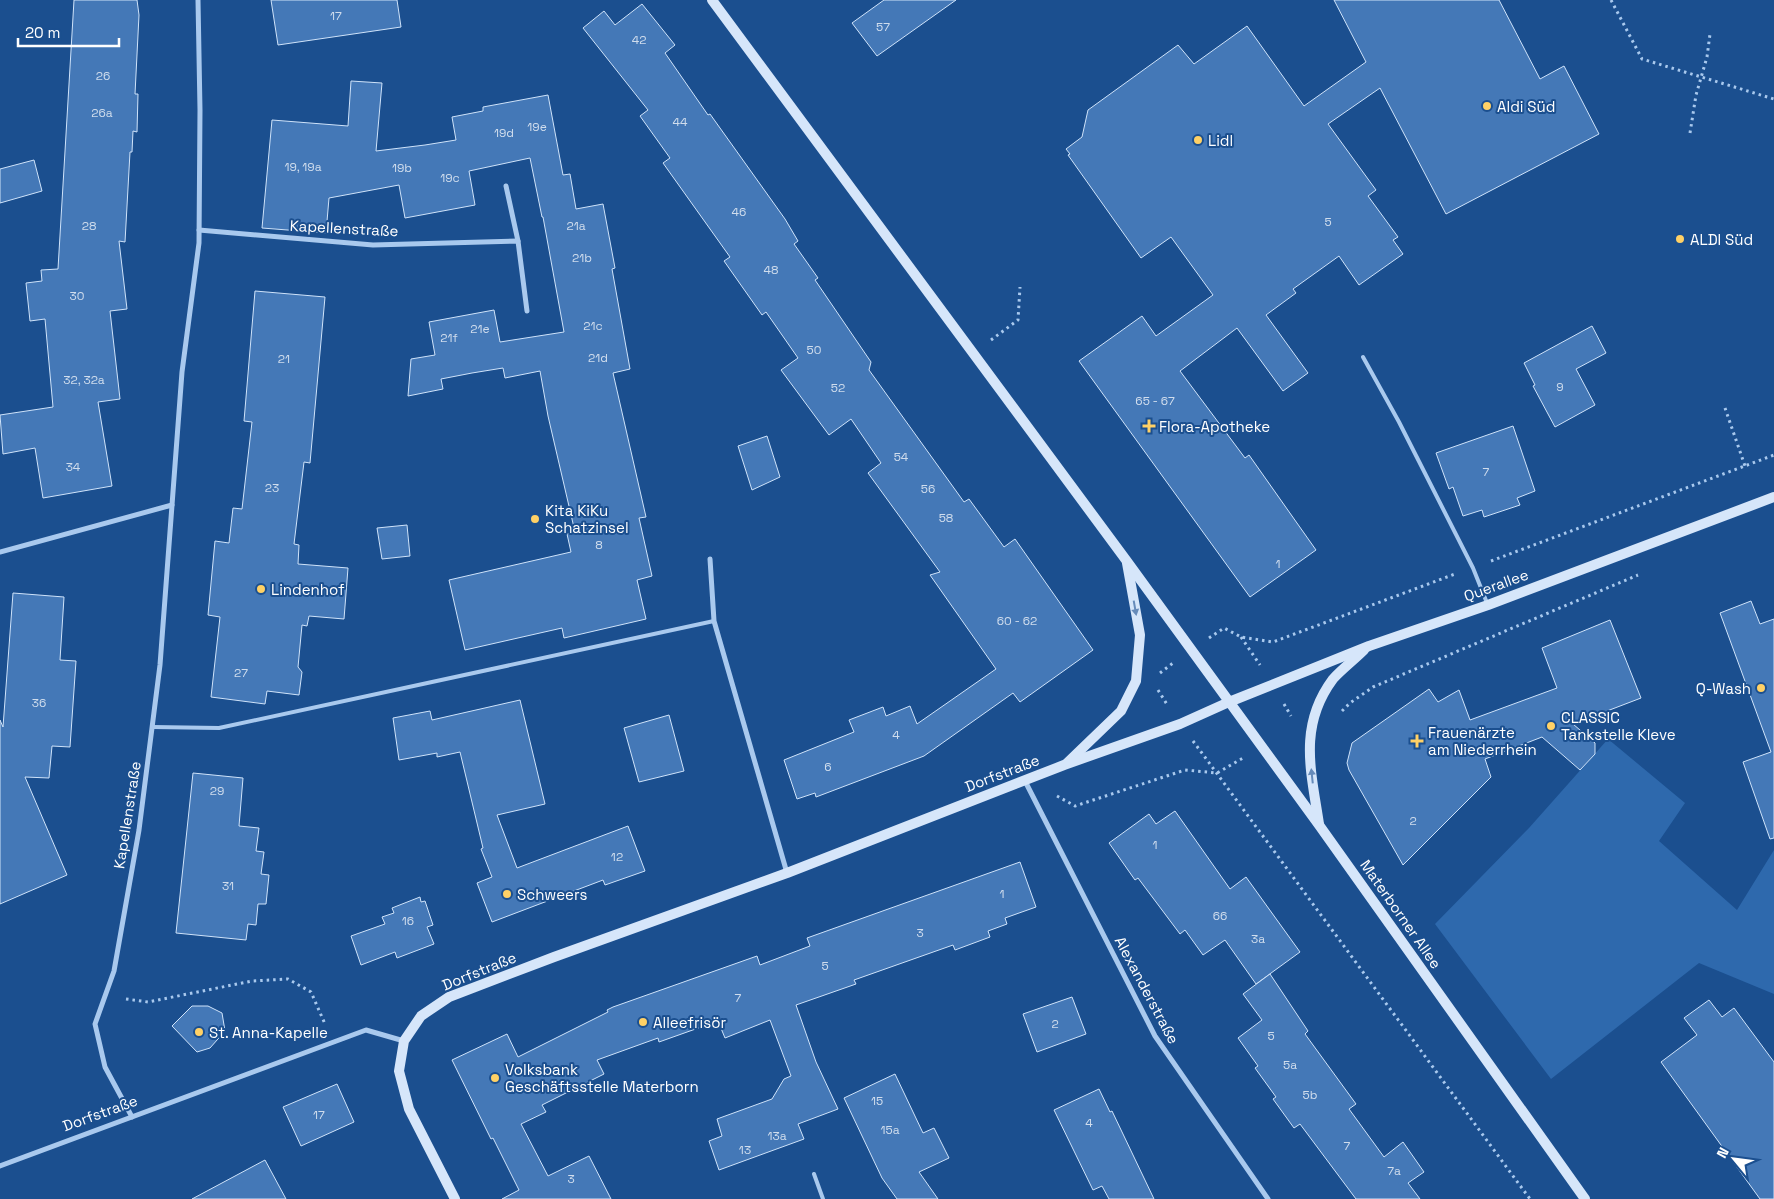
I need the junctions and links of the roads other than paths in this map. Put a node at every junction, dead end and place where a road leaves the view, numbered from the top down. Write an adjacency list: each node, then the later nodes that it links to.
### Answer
1 (198, 0): 4 (street, Kapellenstraße)
2 (712, 0): 12 (street, Materborner Allee)
3 (506, 186): 5 (street)
4 (198, 230): 5 (street, Kapellenstraße); 9 (street, Kapellenstraße)
5 (518, 241): 6 (street)
6 (527, 311)
7 (1363, 357): 13 (lane)
8 (1774, 497): 13 (street, Querallee)
9 (172, 505): 10 (street); 17 (street, Kapellenstraße)
10 (0, 552)
11 (710, 559): 14 (street)
12 (1126, 560): 16 (street, Materborner Allee); 18 (street, one-way to 18)
13 (1488, 605): 15 (street, Querallee)
14 (714, 622): 17 (lane); 21 (street)
15 (1369, 646): 16 (street, Querallee); 20 (street, one-way to 15)
16 (1229, 702): 18 (street, Dorfstraße); 20 (street, Materborner Allee)
17 (153, 726): 23 (street, Kapellenstraße)
18 (1064, 765): 19 (street, Dorfstraße)
19 (1025, 781): 21 (street, Dorfstraße); 28 (street, Alexanderstraße)
20 (1319, 825): 29 (street, Materborner Allee)
21 (787, 873): 22 (street, Dorfstraße)
22 (404, 1041): 23 (street, Dorfstraße); 26 (street)
23 (132, 1117): 24 (street, Dorfstraße)
24 (0, 1166)
25 (814, 1174): 27 (lane)
26 (455, 1199)
27 (823, 1199)
28 (1268, 1199)
29 (1585, 1199)

